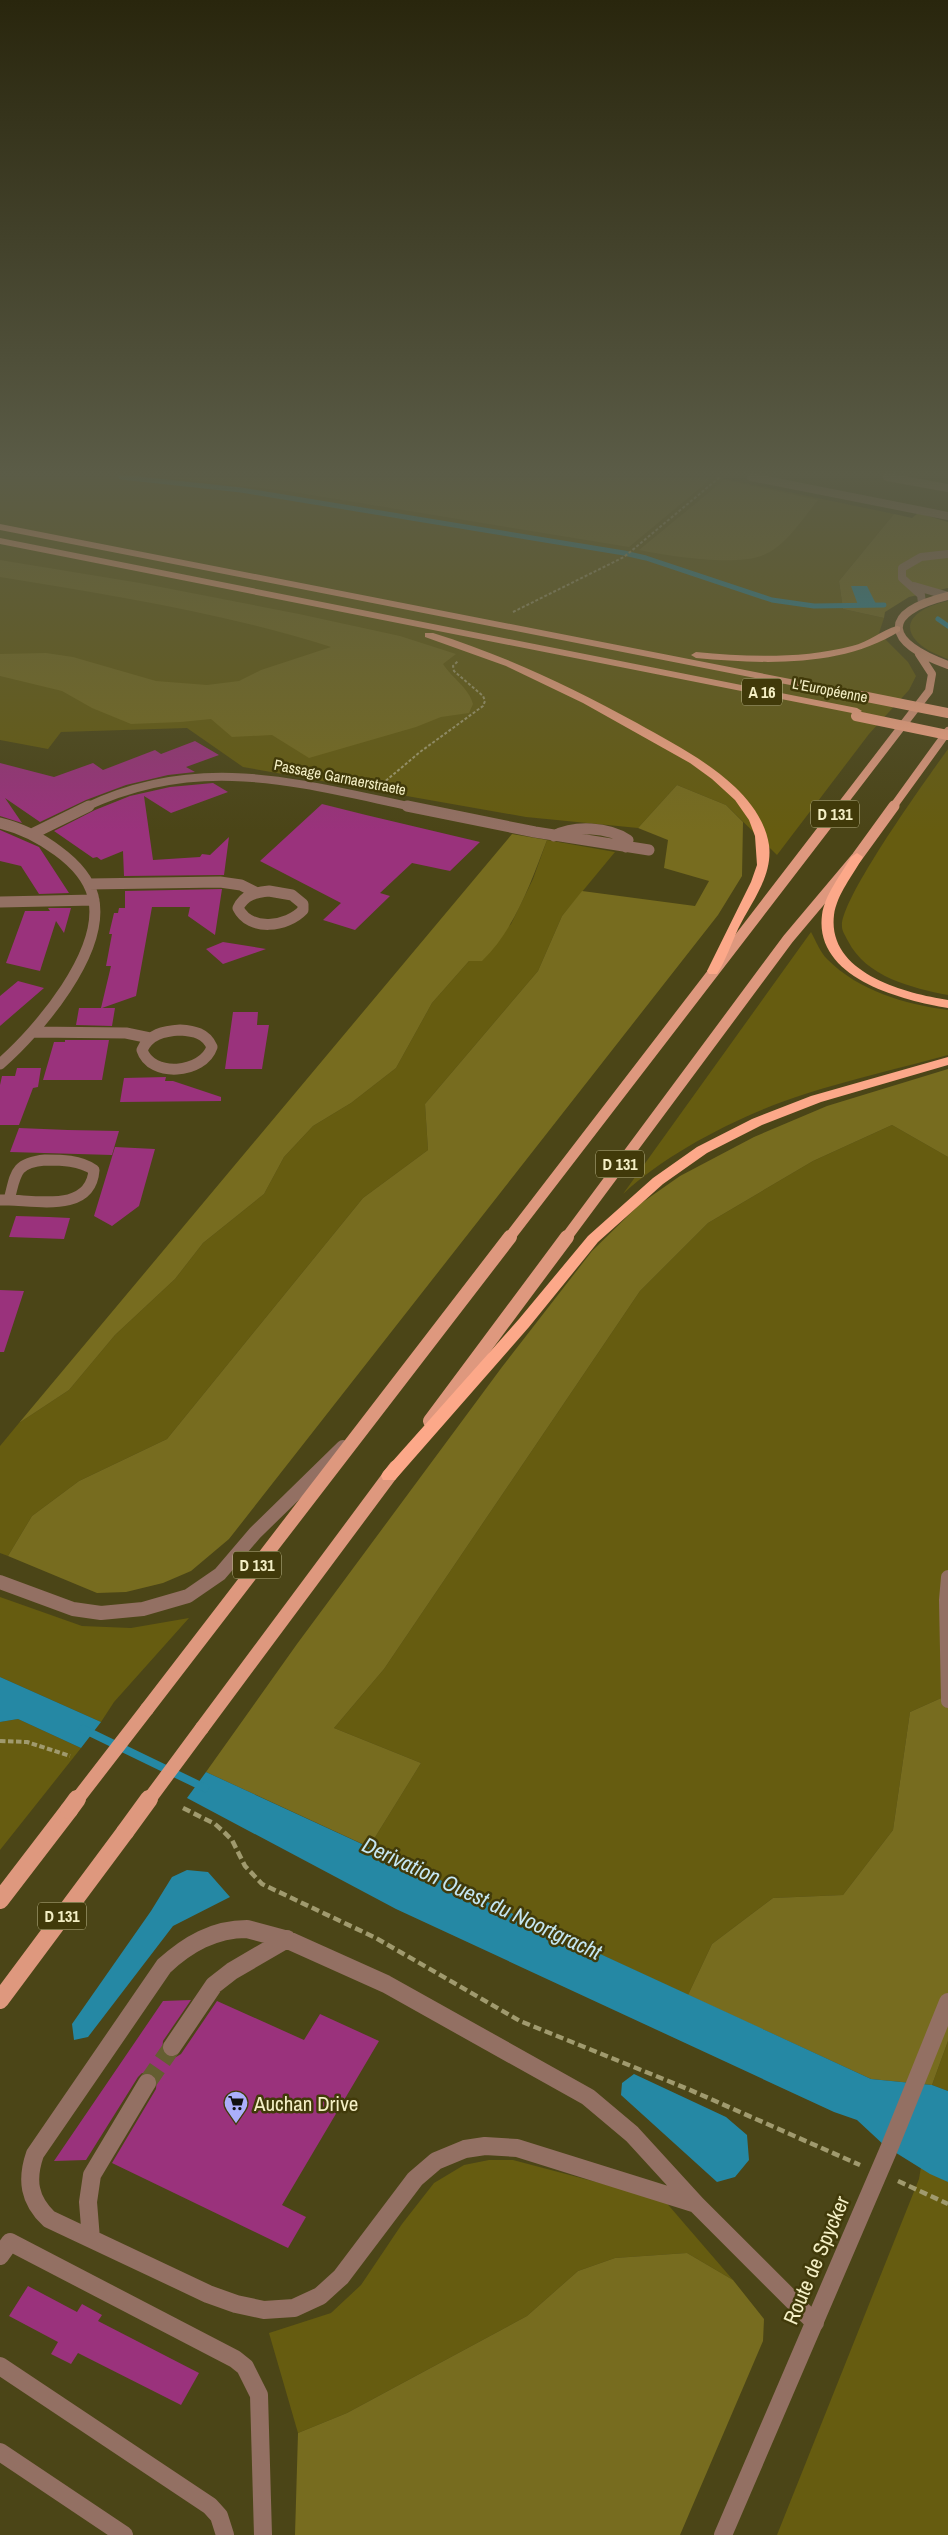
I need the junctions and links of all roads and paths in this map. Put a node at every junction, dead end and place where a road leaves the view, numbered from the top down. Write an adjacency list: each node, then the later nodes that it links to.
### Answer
1 (268, 595): 27 (highway)
2 (272, 595): 14 (highway)
3 (348, 595): 9 (highway, L'Européenne / A 16)
4 (547, 595): 8 (path)
5 (921, 595): 7 (street)
6 (948, 596): 7 (main road)
7 (922, 603): 10 (main road)
8 (511, 613)
9 (464, 618): 10 (highway); 15 (highway, L'Européenne / A 16, bridge)
10 (897, 629): 11 (main road)
11 (919, 654): 13 (main road); 27 (main road, D 131)
12 (460, 659): 18 (path)
13 (948, 665)
14 (857, 713): 16 (highway, L'Européenne); 17 (highway, bridge)
15 (948, 713)
16 (948, 730): 22 (main road, D 131)
17 (948, 735)
18 (367, 797): 20 (street, Passage Garnaerstraete); 21 (street, Passage Garnaerstraete)
19 (0, 823): 20 (street)
20 (32, 834): 23 (street)
21 (648, 850)
22 (857, 857): 28 (highway); 35 (main road, D 131)
23 (89, 884): 24 (street); 25 (street)
24 (257, 893): 24 (street)
25 (94, 900): 26 (street); 29 (street)
26 (0, 902)
27 (713, 971): 34 (main road, D 131)
28 (948, 1004)
29 (34, 1032): 30 (street); 32 (street)
30 (150, 1038): 30 (street)
31 (948, 1061): 35 (highway)
32 (0, 1064)
33 (5, 1201): 33 (street)
34 (368, 1422): 37 (street); 42 (main road, D 131, bridge)
35 (389, 1476): 44 (main road, D 131, bridge)
36 (948, 1576): 38 (street)
37 (0, 1582)
38 (948, 1701)
39 (0, 1741): 40 (path)
40 (70, 1756)
41 (183, 1808): 48 (path)
42 (0, 1900)
43 (287, 1939): 46 (street); 49 (street); 51 (street)
44 (0, 2000)
45 (948, 2002): 48 (street, Route de Spycker)
46 (172, 2047)
47 (147, 2083): 51 (street)
48 (879, 2173): 50 (path); 53 (street, Route de Spycker)
49 (696, 2204): 51 (street); 53 (street)
50 (948, 2204)
51 (91, 2239)
52 (0, 2256): 58 (street)
53 (815, 2323): 59 (street, Route de Spycker)
54 (0, 2366): 57 (street)
55 (0, 2452): 56 (street)
56 (124, 2535)
57 (225, 2535)
58 (263, 2535)
59 (723, 2535)

